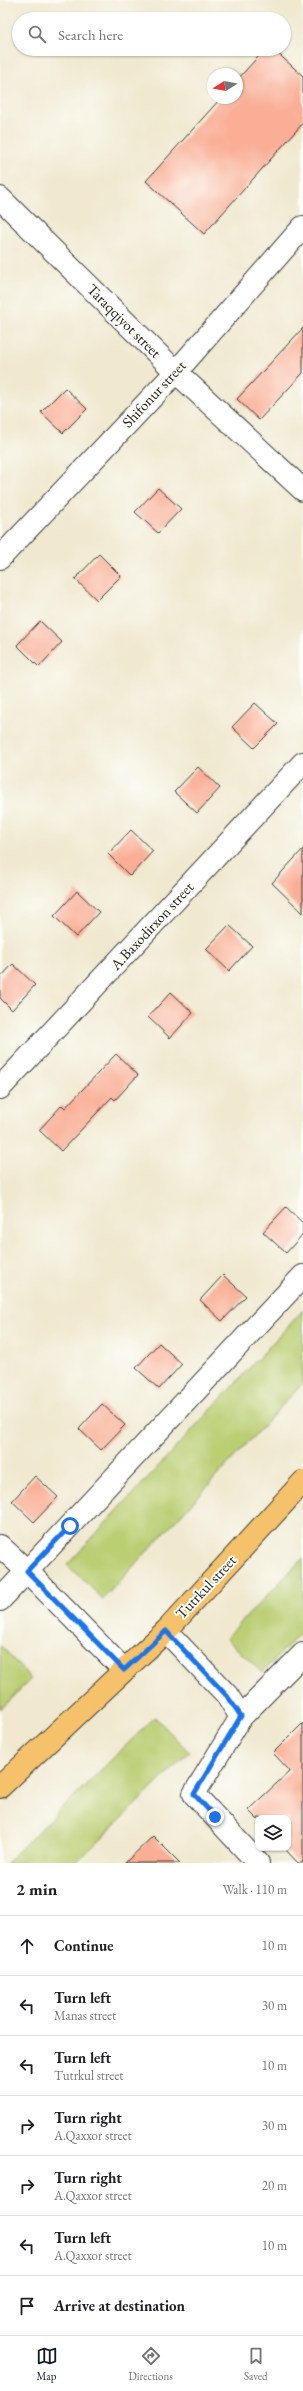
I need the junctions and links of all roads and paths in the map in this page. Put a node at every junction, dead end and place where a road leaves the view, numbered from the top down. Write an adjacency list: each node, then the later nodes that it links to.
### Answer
1 (0, 198): 3 (street, Taraqqiyot street)
2 (303, 227): 3 (street, Shifonur street)
3 (176, 372): 4 (street, Taraqqiyot street); 5 (street, Shifonur street)
4 (303, 490)
5 (0, 558)
6 (303, 763): 7 (street, A.Baxodirxon street)
7 (0, 1088)
8 (303, 1276): 11 (street)
9 (303, 1482): 13 (main road, Tutrkul street)
10 (0, 1546): 11 (street)
11 (27, 1571): 12 (street); 15 (street)
12 (0, 1600)
13 (166, 1631): 15 (main road, Tutrkul street); 16 (street)
14 (303, 1654): 16 (street)
15 (124, 1670): 17 (main road, Tutrkul street)
16 (241, 1716): 18 (street)
17 (0, 1787)
18 (258, 1863)

